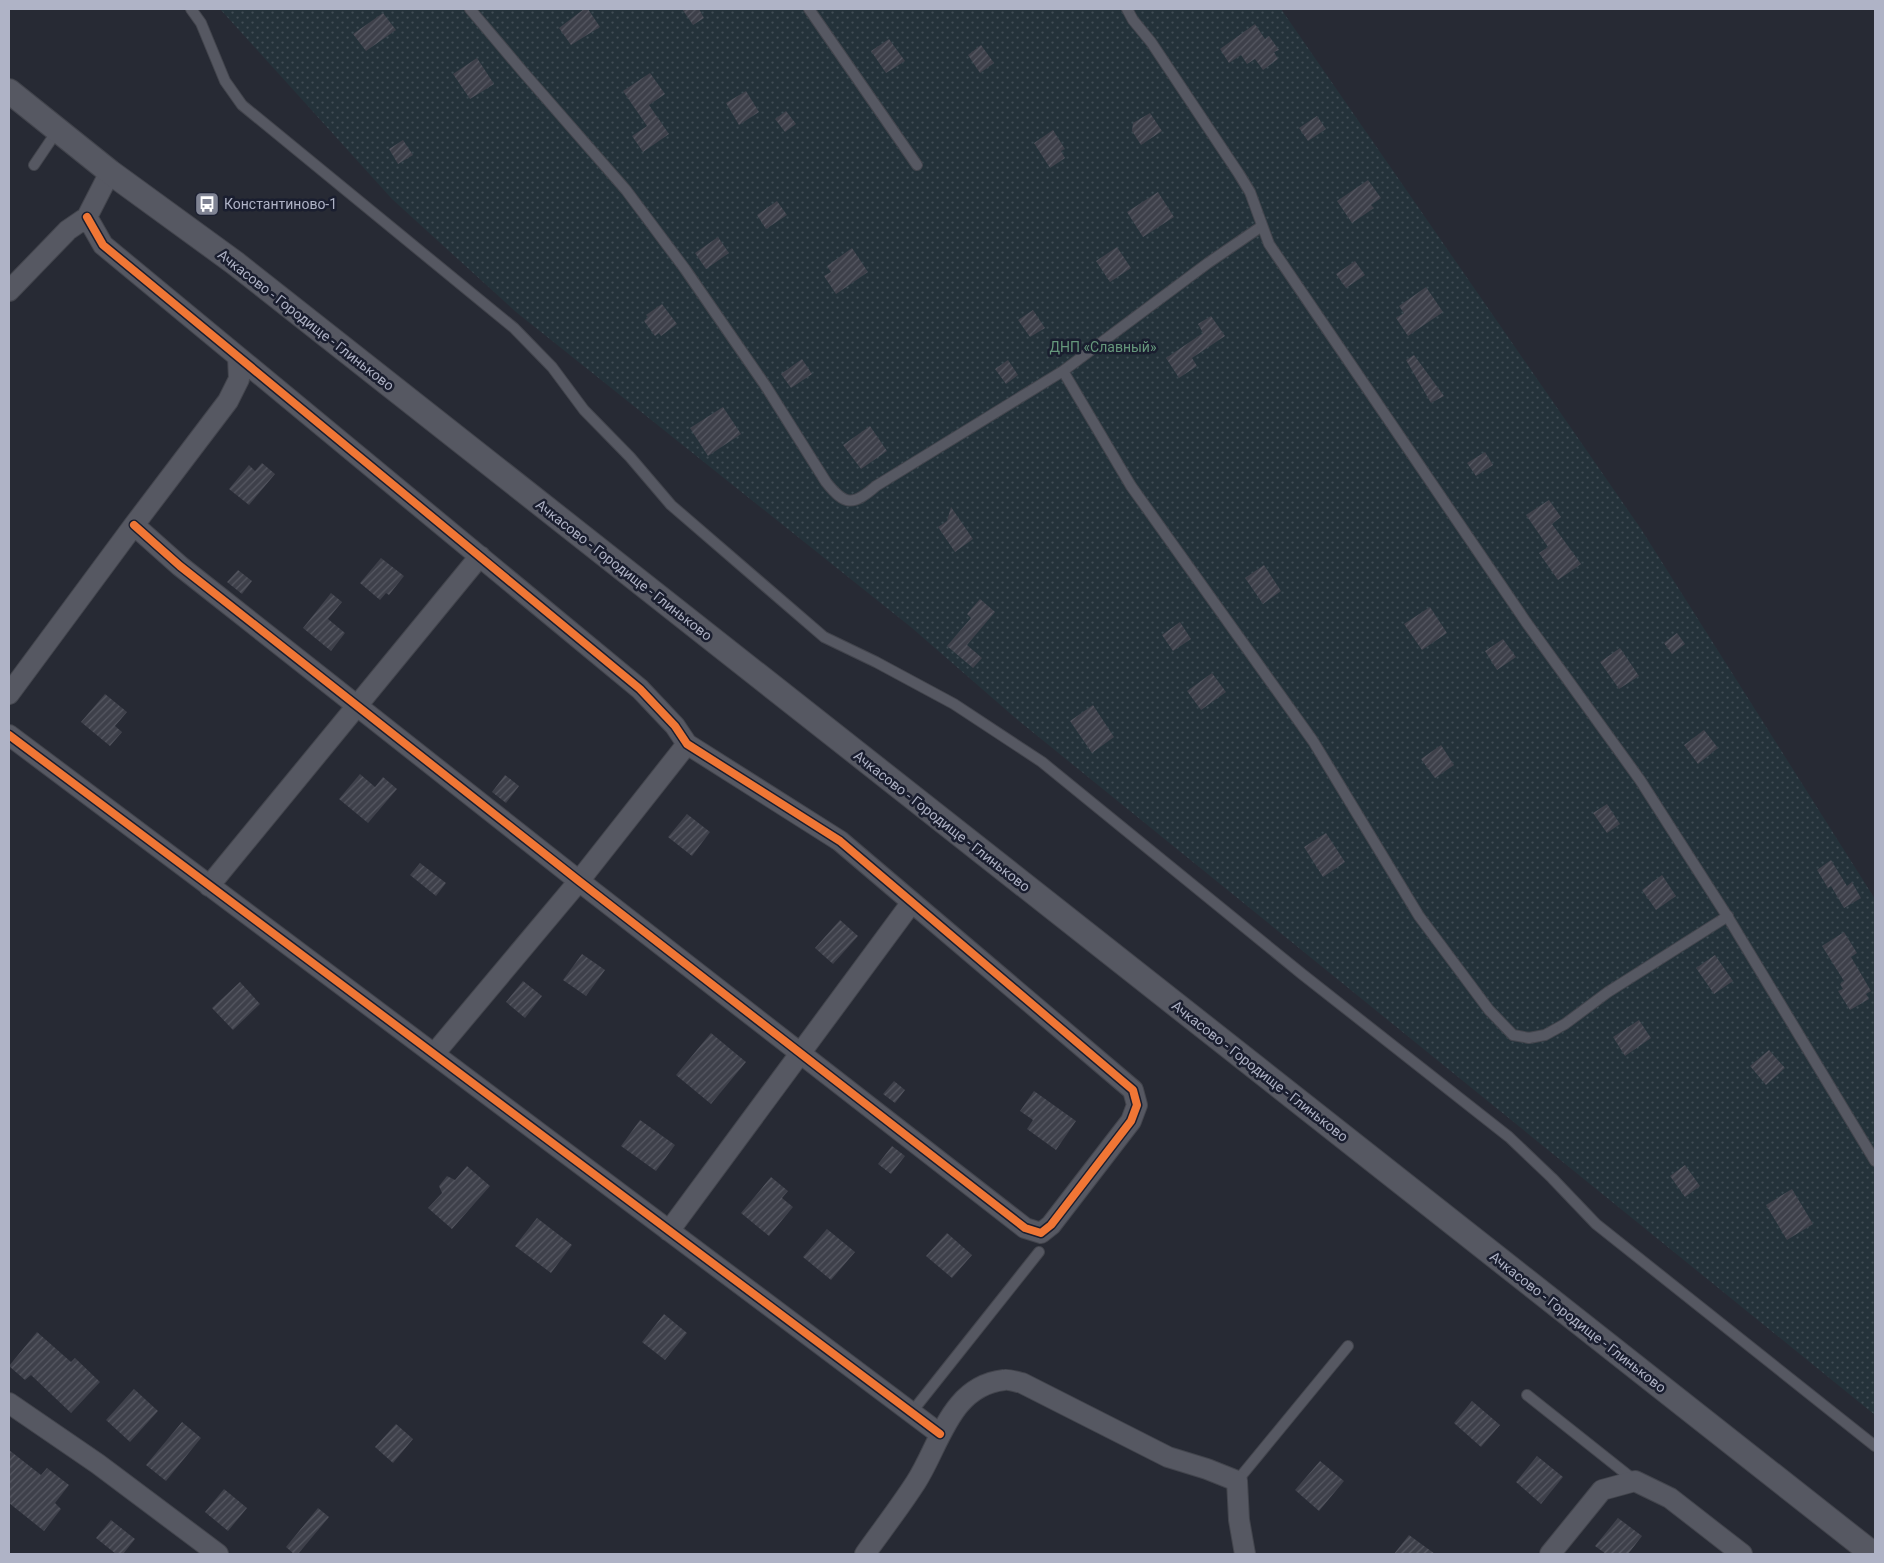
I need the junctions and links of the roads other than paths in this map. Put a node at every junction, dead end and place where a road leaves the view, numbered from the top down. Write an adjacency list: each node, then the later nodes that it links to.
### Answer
1 (191, 9): 35 (lane)
2 (470, 9): 14 (lane)
3 (808, 9): 8 (lane)
4 (1127, 9): 11 (lane)
5 (9, 91): 6 (street, Ачкасово - Городище - Глиньково)
6 (57, 131): 7 (lane); 9 (street, Ачкасово - Городище - Глиньково)
7 (34, 165)
8 (917, 165)
9 (110, 172): 10 (street); 43 (street, Ачкасово - Городище - Глиньково)
10 (87, 217): 12 (street); 13 (street)
11 (1262, 226): 14 (lane); 24 (lane)
12 (9, 291)
13 (238, 357): 15 (street); 16 (street)
14 (1063, 371): 24 (lane)
15 (134, 525): 17 (street); 18 (street)
16 (480, 556): 18 (street); 20 (street)
17 (9, 694)
18 (357, 706): 21 (street); 22 (street)
19 (9, 735): 22 (street)
20 (687, 744): 21 (street); 23 (street)
21 (579, 881): 25 (street); 26 (street)
22 (209, 886): 26 (street)
23 (912, 902): 25 (street); 25 (street)
24 (1728, 916): 27 (lane)
25 (801, 1053): 28 (street)
26 (434, 1054): 28 (street)
27 (1875, 1161)
28 (669, 1231): 33 (street)
29 (1040, 1252): 33 (lane)
30 (1348, 1346): 36 (lane)
31 (1527, 1395): 37 (lane)
32 (9, 1403): 38 (street)
33 (911, 1413): 34 (street)
34 (940, 1434): 36 (street); 39 (street)
35 (1875, 1446)
36 (1237, 1481): 40 (street)
37 (1635, 1481): 41 (street); 42 (street)
38 (218, 1554)
39 (865, 1554)
40 (1244, 1554)
41 (1550, 1554)
42 (1742, 1554)
43 (1873, 1554)

